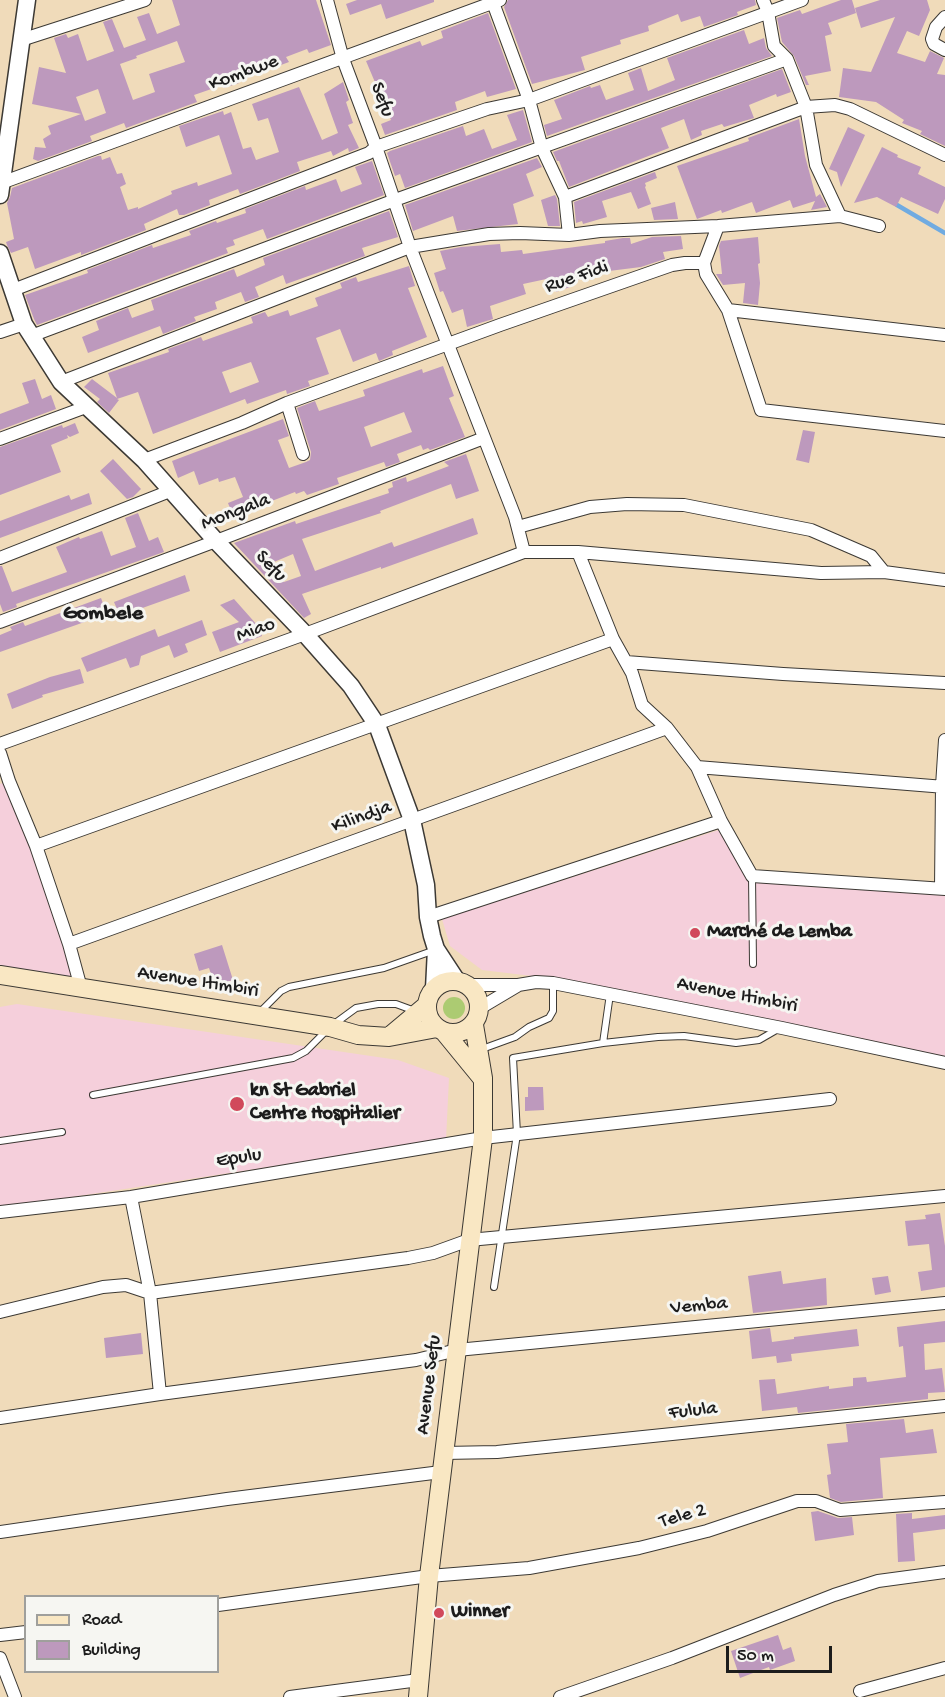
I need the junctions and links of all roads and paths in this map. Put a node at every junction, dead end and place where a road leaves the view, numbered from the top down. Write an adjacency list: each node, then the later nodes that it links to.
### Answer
1 (27, 0): 8 (street)
2 (145, 0): 8 (street)
3 (327, 0): 10 (street, Sefu)
4 (802, 0): 6 (street)
5 (495, 1): 10 (street, Kombwe); 12 (street)
6 (765, 6): 11 (street); 12 (street)
7 (945, 17): 9 (street)
8 (21, 40): 14 (street)
9 (939, 47)
10 (343, 59): 15 (street, Sefu); 18 (street, Kombwe)
11 (787, 59): 13 (street); 16 (street)
12 (529, 100): 15 (street); 16 (street)
13 (806, 106): 17 (street); 20 (street); 22 (street)
14 (5, 127): 18 (street)
15 (376, 147): 21 (street, Sefu); 29 (street)
16 (542, 148): 20 (street); 21 (street)
17 (945, 155)
18 (1, 183): 19 (street)
19 (0, 195)
20 (565, 197): 25 (street)
21 (395, 200): 26 (street, Sefu); 31 (street)
22 (840, 216): 23 (street); 24 (street)
23 (718, 226): 25 (street); 28 (street)
24 (879, 226)
25 (569, 235): 26 (street)
26 (410, 247): 34 (street, Sefu); 35 (street)
27 (0, 253): 29 (street, Sefu)
28 (704, 263): 30 (street); 34 (street, Rue Fidi)
29 (13, 290): 31 (street, Sefu)
30 (728, 310): 33 (street); 38 (street)
31 (27, 330): 32 (street); 35 (street, Sefu)
32 (0, 332)
33 (945, 335)
34 (448, 345): 36 (street, Rue Fidi); 39 (street, Sefu)
35 (60, 382): 37 (street, Sefu)
36 (286, 403): 41 (street); 42 (street, Rue Fidi)
37 (86, 407): 40 (street); 42 (street, Sefu)
38 (945, 431)
39 (484, 438): 44 (street, Sefu); 45 (street, Mongala)
40 (0, 440)
41 (303, 454)
42 (144, 460): 43 (street, Sefu)
43 (170, 491): 45 (street, Sefu); 48 (street)
44 (518, 527): 46 (street, Sefu); 49 (street)
45 (216, 542): 51 (street, Mongala); 52 (street, Sefu)
46 (524, 552): 47 (street); 52 (street, Miao)
47 (578, 552): 49 (street); 53 (street)
48 (0, 558)
49 (884, 572): 50 (street)
50 (945, 580)
51 (0, 622)
52 (306, 634): 56 (street, Sefu); 59 (street, Miao)
53 (613, 639): 54 (street); 56 (street)
54 (626, 662): 55 (street); 57 (street)
55 (945, 683)
56 (377, 725): 64 (street, Sefu); 66 (street)
57 (667, 728): 61 (street); 64 (street, Kilindja)
58 (945, 740): 63 (street)
59 (0, 744)
60 (0, 753): 62 (street)
61 (697, 767): 63 (street); 65 (street)
62 (4, 782): 66 (street)
63 (943, 787): 68 (street)
64 (412, 820): 69 (street, Sefu); 70 (street, Kilindja)
65 (721, 821): 67 (street); 69 (street)
66 (36, 846): 70 (street)
67 (752, 876): 68 (street); 72 (lane)
68 (943, 889)
69 (428, 917): 71 (street, Sefu)
70 (69, 944): 77 (street)
71 (436, 949): 74 (street); 79 (street); 80 (lane)
72 (753, 964)
73 (0, 975): 77 (main road, Avenue Itimbiri)
74 (463, 983): 76 (street, Avenue Itimbiri); 79 (main road); 81 (main road)
75 (553, 983): 76 (street, Avenue Itimbiri); 78 (street, Avenue Itimbiri); 87 (lane)
76 (518, 985): 81 (street)
77 (81, 988): 80 (main road, Avenue Itimbiri)
78 (610, 994): 83 (street, Avenue Itimbiri); 86 (lane)
79 (427, 1002): 82 (lane); 84 (main road); 85 (main road)
80 (256, 1015): 82 (main road, Avenue Itimbiri)
81 (477, 1016): 84 (main road); 87 (main road, Avenue Sefu)
82 (330, 1027): 85 (main road, Avenue Itimbiri); 90 (lane)
83 (782, 1028): 86 (lane); 88 (street, Avenue Itimbiri)
84 (441, 1030): 85 (main road, Avenue Itimbiri); 89 (main road)
85 (389, 1037)
86 (603, 1043): 93 (lane)
87 (478, 1051): 89 (main road, Avenue Sefu)
88 (945, 1063)
89 (483, 1078): 94 (main road, Avenue Sefu)
90 (93, 1095)
91 (830, 1099): 93 (street, Epulu)
92 (62, 1132): 95 (lane)
93 (517, 1134): 94 (street, Epulu); 99 (lane)
94 (483, 1138): 97 (street, Epulu); 100 (main road, Avenue Sefu)
95 (0, 1141)
96 (945, 1196): 99 (street)
97 (130, 1197): 98 (street, Epulu); 102 (street)
98 (0, 1212)
99 (501, 1237): 100 (street); 101 (lane)
100 (470, 1240): 102 (street); 105 (main road, Avenue Sefu)
101 (494, 1287)
102 (150, 1293): 104 (street); 106 (street)
103 (945, 1303): 105 (street, Vemba)
104 (0, 1312)
105 (457, 1350): 106 (street, Vemba); 109 (main road, Avenue Sefu)
106 (160, 1394): 108 (street, Vemba)
107 (945, 1406): 109 (street, Fulula)
108 (0, 1419)
109 (444, 1453): 110 (main road, Avenue Sefu)
110 (441, 1472): 112 (street); 114 (main road, Avenue Sefu)
111 (945, 1502): 114 (street, Tele 2)
112 (0, 1532)
113 (945, 1572): 124 (street)
114 (429, 1576): 115 (street, Tele 2); 120 (main road, Avenue Sefu)
115 (219, 1605)
116 (24, 1632): 117 (street)
117 (0, 1635)
118 (0, 1658): 122 (street)
119 (945, 1668): 121 (street)
120 (418, 1689): 123 (street)
121 (860, 1691)
122 (15, 1697)
123 (290, 1697)
124 (560, 1697)

